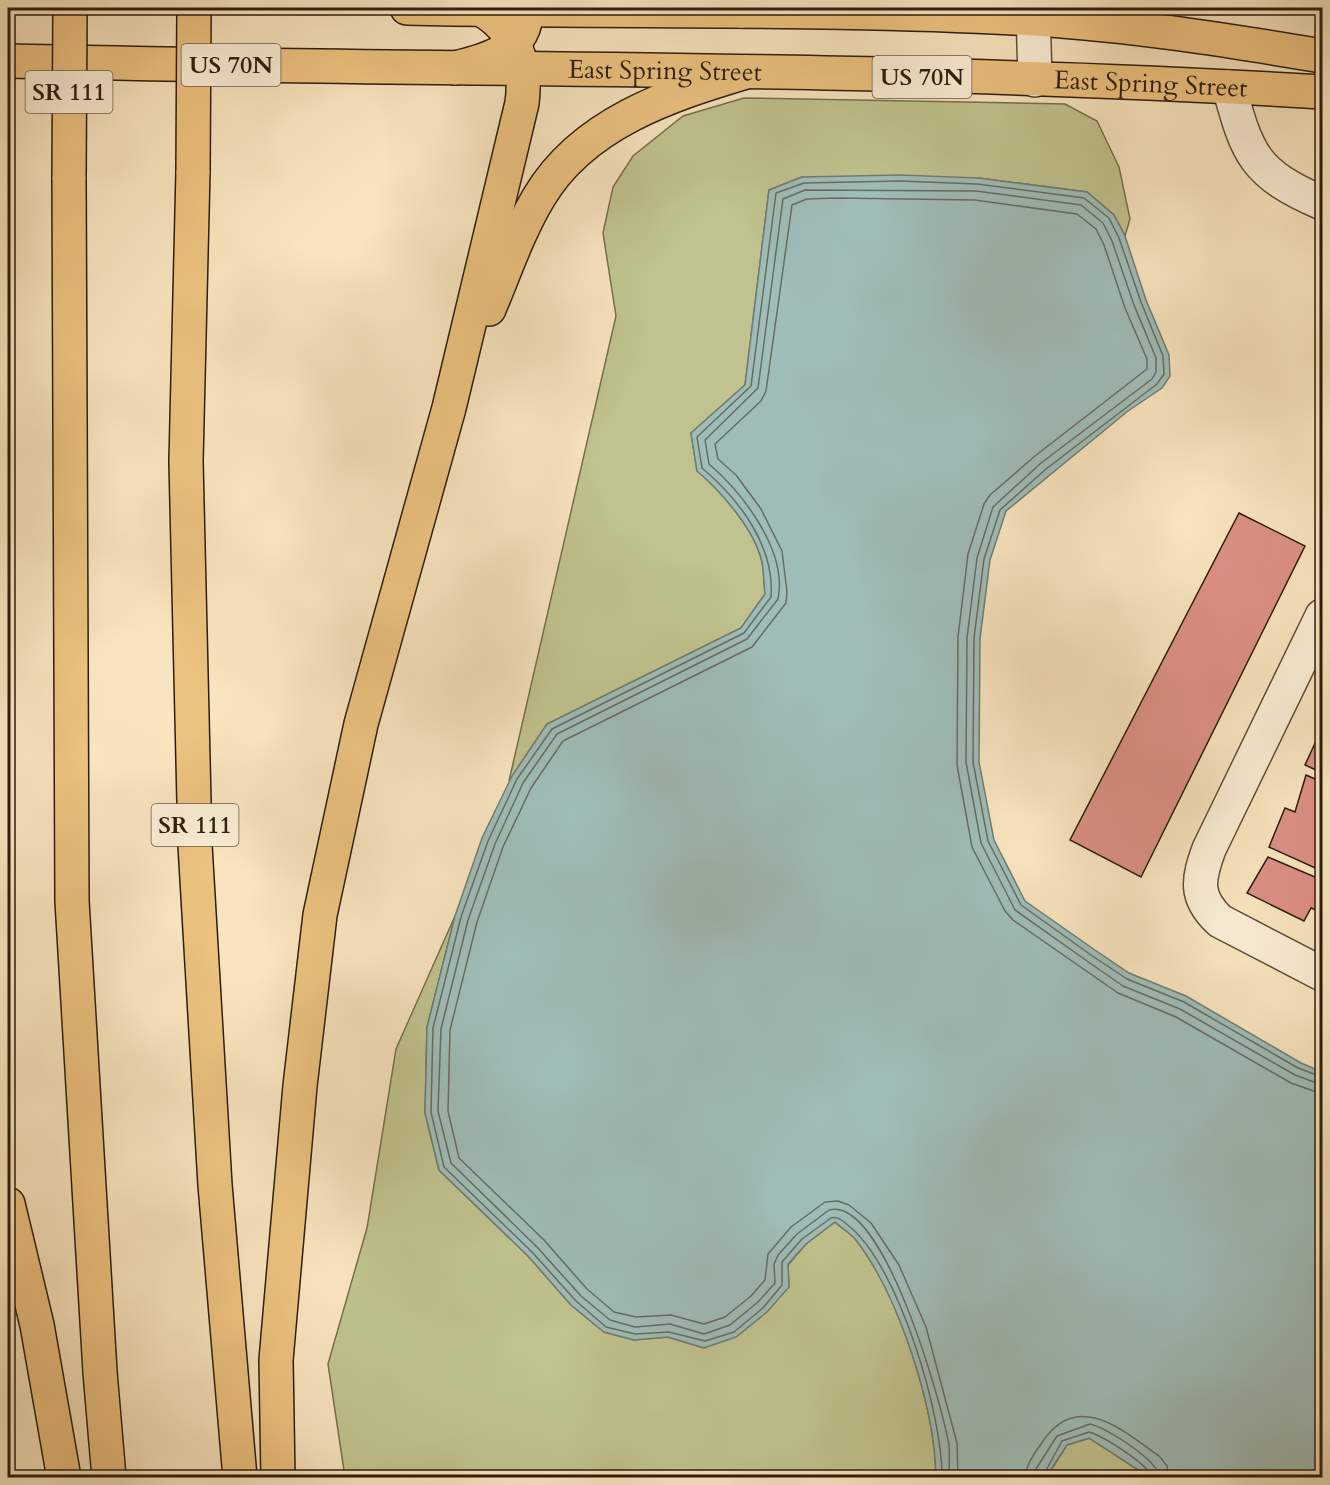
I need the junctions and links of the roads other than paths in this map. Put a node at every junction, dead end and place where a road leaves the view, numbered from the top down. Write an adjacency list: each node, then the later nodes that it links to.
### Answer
1 (70, 8): 21 (main road, SR 111, bridge)
2 (194, 8): 22 (main road, SR 111, bridge)
3 (407, 8): 4 (main road, East Spring Street)
4 (480, 9): 5 (main road, East Spring Street); 8 (main road)
5 (526, 9): 6 (main road, East Spring Street); 8 (main road)
6 (730, 9): 7 (main road, East Spring Street)
7 (1034, 13): 9 (main road, East Spring Street); 12 (street)
8 (518, 56): 10 (main road, US 70N); 11 (main road, East Spring Street / US 70N); 16 (main road)
9 (1323, 57)
10 (8, 61)
11 (746, 72): 12 (main road, East Spring Street / US 70N); 16 (main road)
12 (1035, 80): 13 (main road, East Spring Street / US 70N)
13 (1229, 87): 14 (main road, East Spring Street / US 70N); 15 (street)
14 (1323, 92)
15 (1323, 203)
16 (449, 408): 23 (main road)
17 (1323, 616): 18 (street)
18 (1323, 974)
19 (8, 1203): 20 (main road)
20 (64, 1478)
21 (109, 1478)
22 (240, 1478)
23 (278, 1478)

